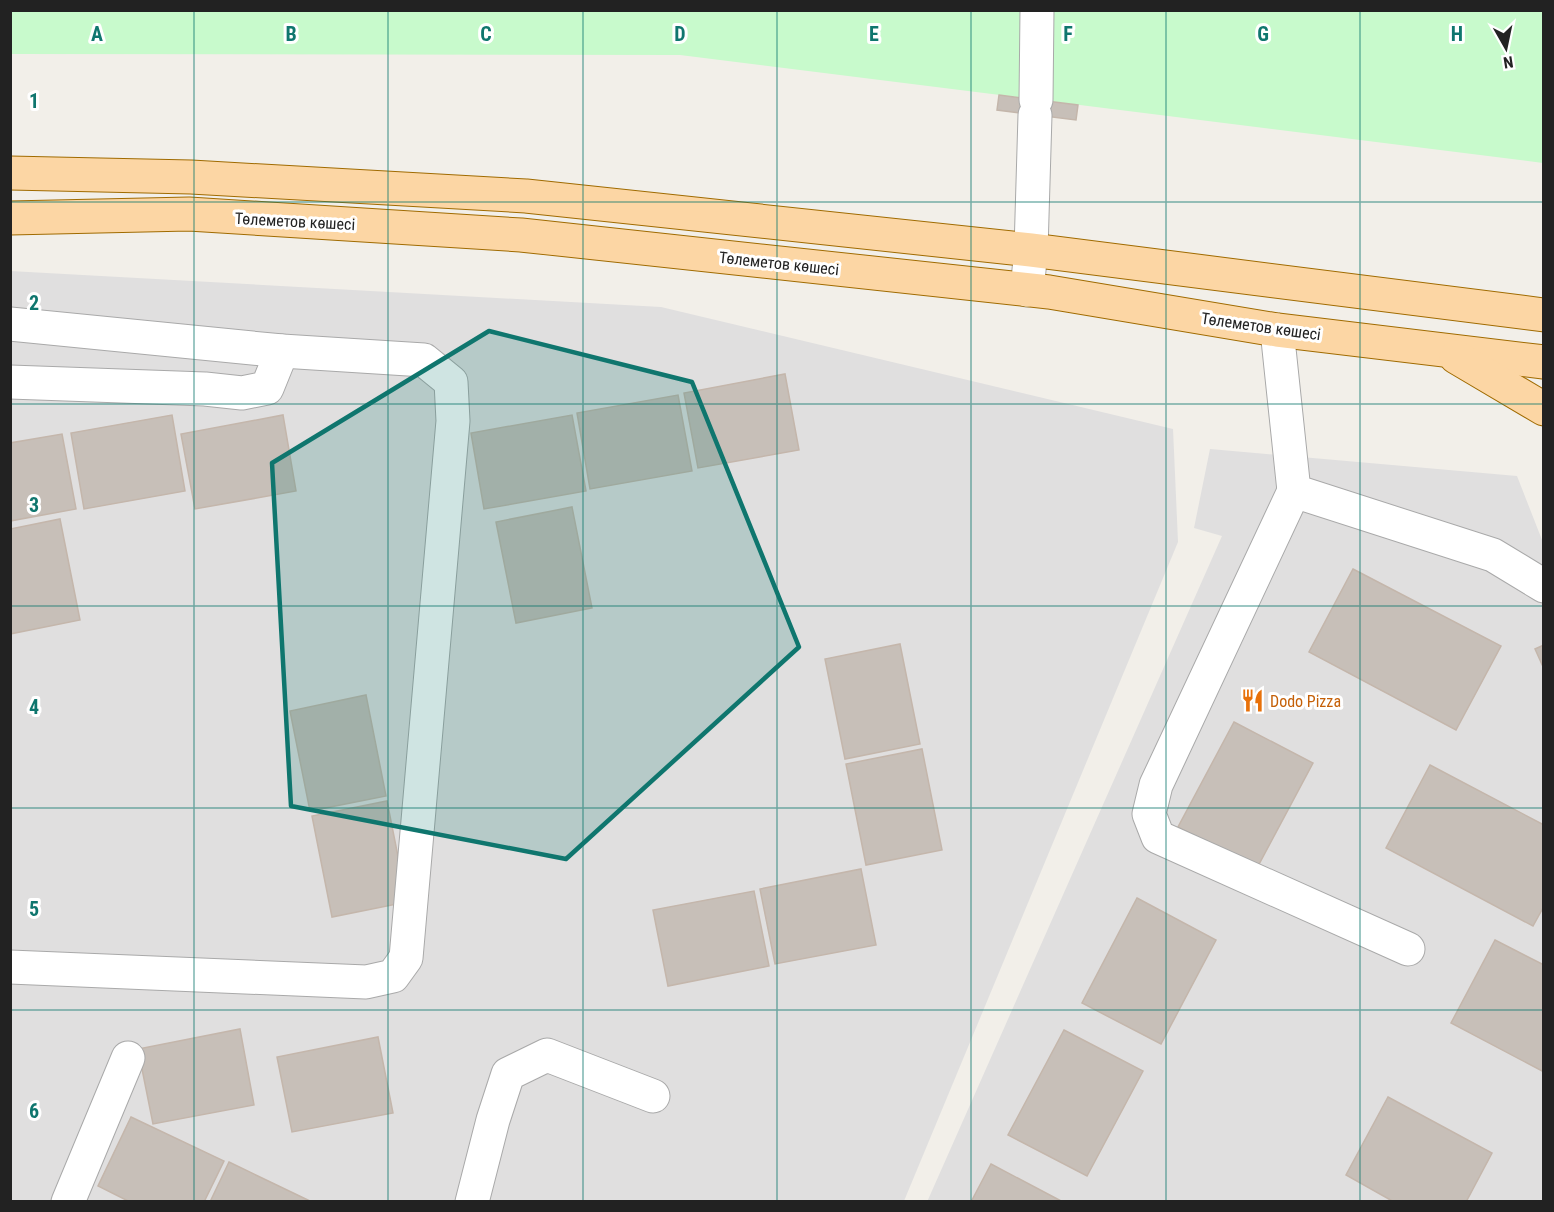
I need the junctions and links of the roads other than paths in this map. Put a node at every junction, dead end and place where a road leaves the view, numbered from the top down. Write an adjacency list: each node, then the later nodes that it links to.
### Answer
1 (1037, 10): 4 (street)
2 (10, 173): 4 (main road)
3 (10, 218): 5 (main road, Төлеметов көшесі)
4 (1031, 250): 5 (street); 6 (main road)
5 (1027, 290): 8 (main road, Төлеметов көшесі)
6 (1544, 315)
7 (10, 324): 10 (street)
8 (1277, 330): 9 (main road, Төлеметов көшесі); 14 (street)
9 (1444, 350): 11 (main road, Төлеметов көшесі); 13 (main road)
10 (282, 351): 12 (street); 17 (street)
11 (1544, 362)
12 (10, 382)
13 (1544, 409)
14 (1294, 491): 15 (street); 16 (street)
15 (1544, 586)
16 (1408, 949)
17 (10, 967)
18 (128, 1058): 20 (street)
19 (653, 1096): 21 (street)
20 (68, 1202)
21 (472, 1202)

